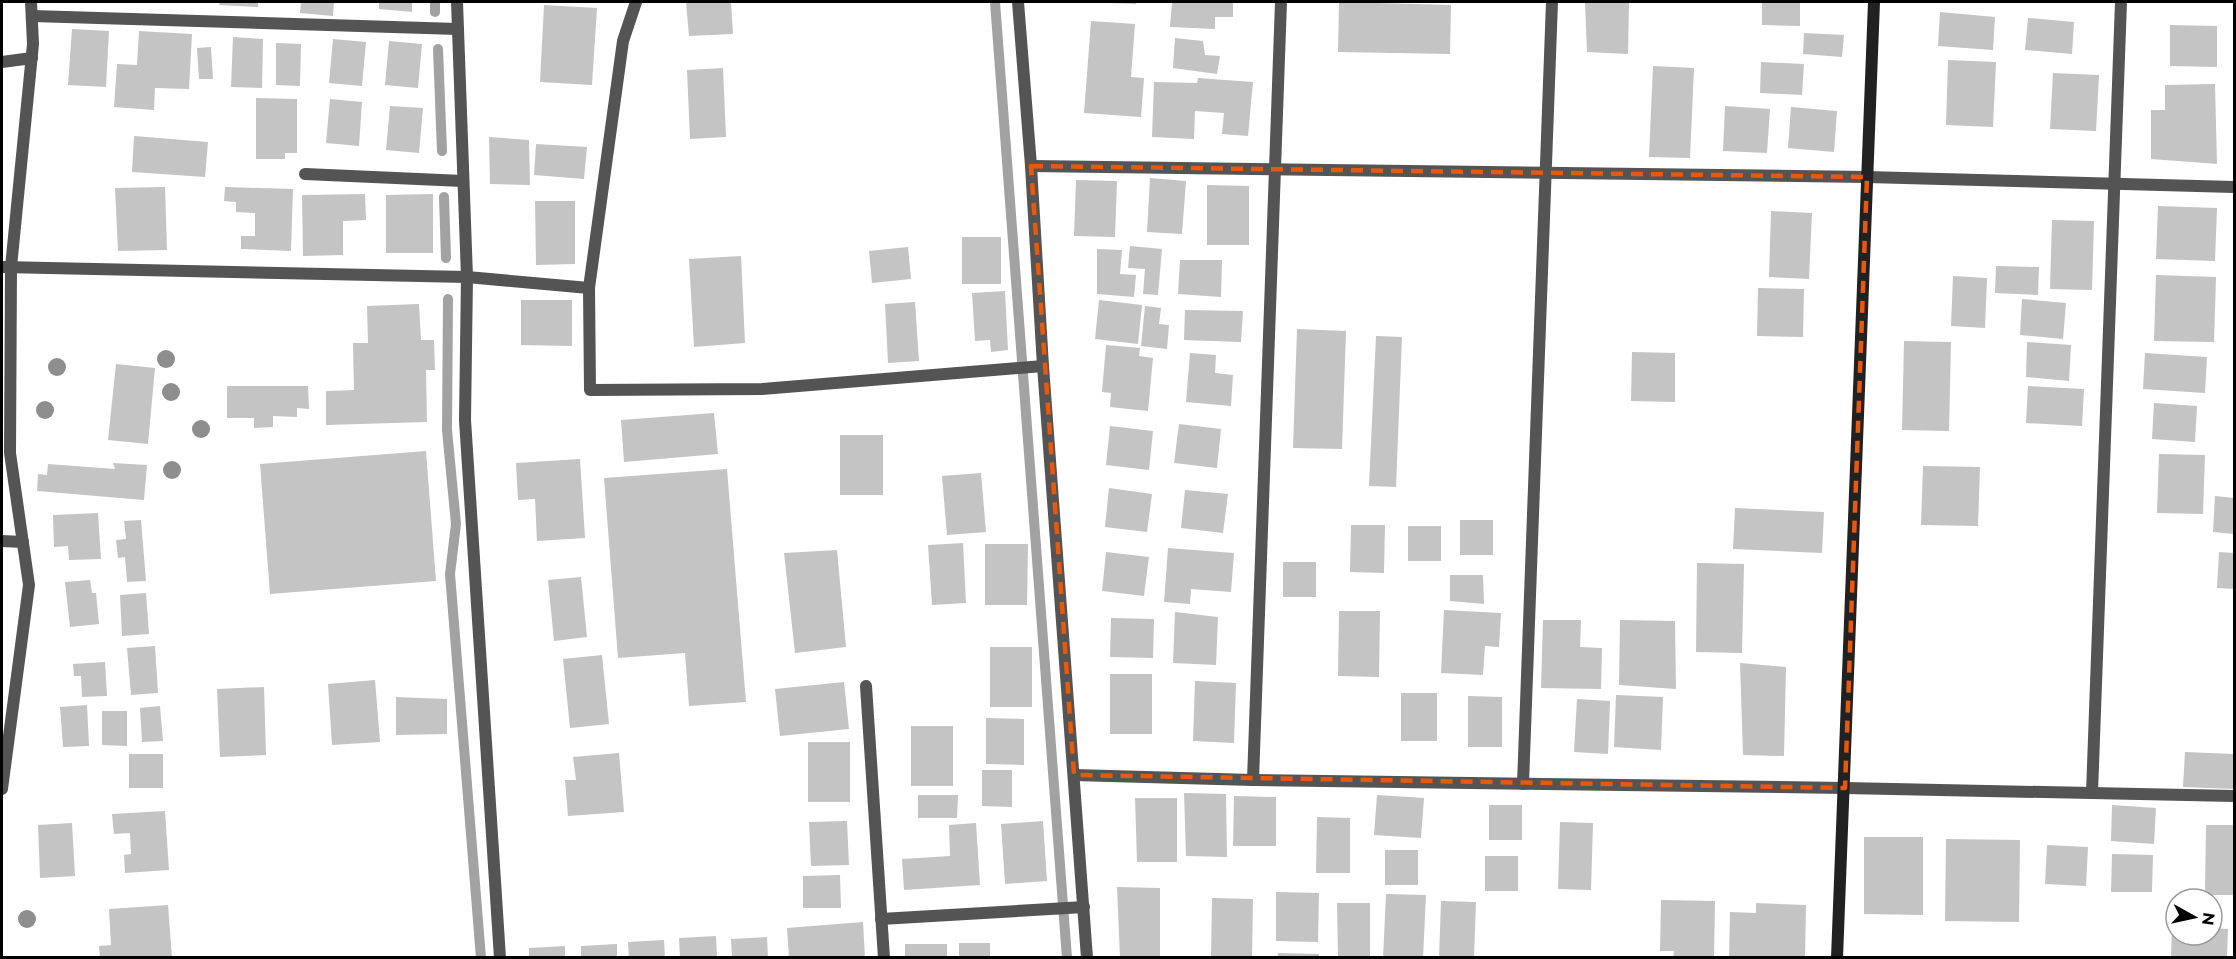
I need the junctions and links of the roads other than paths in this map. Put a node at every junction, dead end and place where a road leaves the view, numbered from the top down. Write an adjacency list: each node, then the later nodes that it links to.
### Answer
1 (31, 2): 9 (street)
2 (457, 2): 10 (street)
3 (636, 2): 23 (street)
4 (1018, 2): 13 (street)
5 (1281, 2): 14 (street)
6 (1552, 2): 15 (street)
7 (1874, 2): 17 (street)
8 (2121, 2): 19 (street)
9 (32, 16): 10 (street); 11 (street)
10 (458, 29): 18 (street)
11 (32, 58): 12 (street); 21 (street)
12 (2, 62)
13 (1031, 166): 14 (street); 24 (street)
14 (1275, 170): 15 (street); 32 (street)
15 (1546, 173): 17 (street); 33 (street)
16 (305, 174): 18 (street)
17 (1867, 177): 19 (street); 34 (street)
18 (464, 181): 22 (street)
19 (2114, 185): 20 (street); 36 (street)
20 (2235, 187)
21 (6, 267): 22 (street); 25 (street)
22 (467, 277): 23 (street); 40 (street)
23 (589, 288): 24 (street)
24 (1043, 366): 31 (street)
25 (6, 453): 27 (street)
26 (2, 541): 27 (street)
27 (23, 542): 29 (street)
28 (866, 686): 39 (street)
29 (7, 719): 30 (street)
30 (4, 763): 35 (street)
31 (1074, 775): 32 (street); 38 (street)
32 (1253, 780): 33 (street)
33 (1524, 784): 34 (street)
34 (1845, 788): 36 (street); 43 (street)
35 (2, 789)
36 (2092, 793): 37 (street)
37 (2235, 796)
38 (1084, 907): 39 (street); 42 (street)
39 (881, 919): 41 (street)
40 (500, 957)
41 (884, 957)
42 (1087, 957)
43 (1837, 957)

